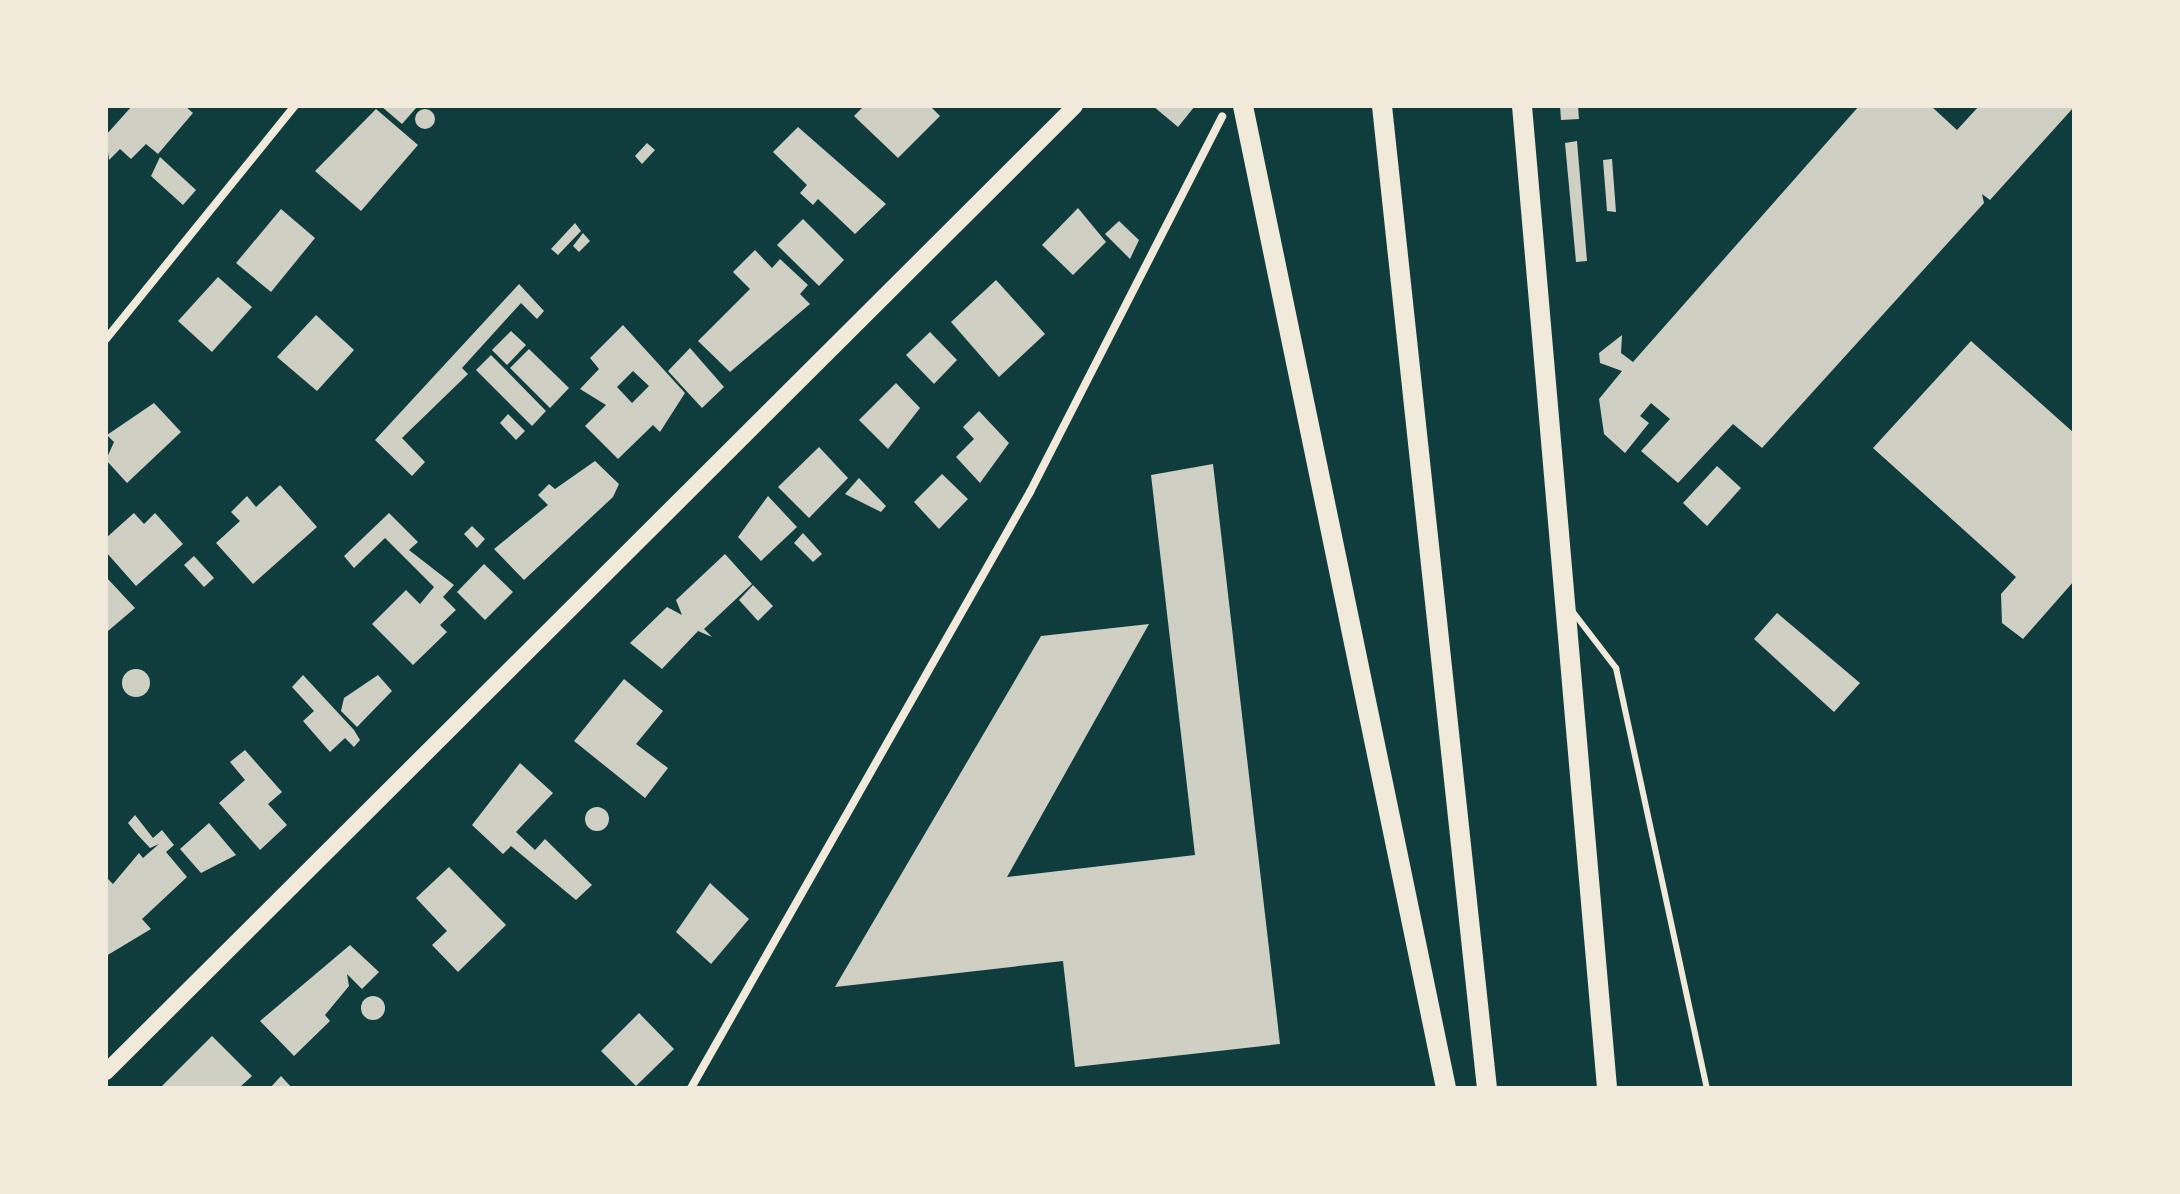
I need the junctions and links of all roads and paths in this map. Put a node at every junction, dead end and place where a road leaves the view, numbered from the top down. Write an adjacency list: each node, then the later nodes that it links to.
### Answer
1 (295, 106): 7 (street)
2 (1075, 106): 9 (main road)
3 (1243, 106): 11 (main road)
4 (1382, 106): 12 (main road)
5 (1522, 106): 8 (main road)
6 (1222, 116): 10 (street)
7 (106, 339)
8 (1565, 602): 13 (main road); 14 (lane)
9 (106, 1072)
10 (691, 1088)
11 (1446, 1088)
12 (1487, 1088)
13 (1607, 1088)
14 (1707, 1088)

